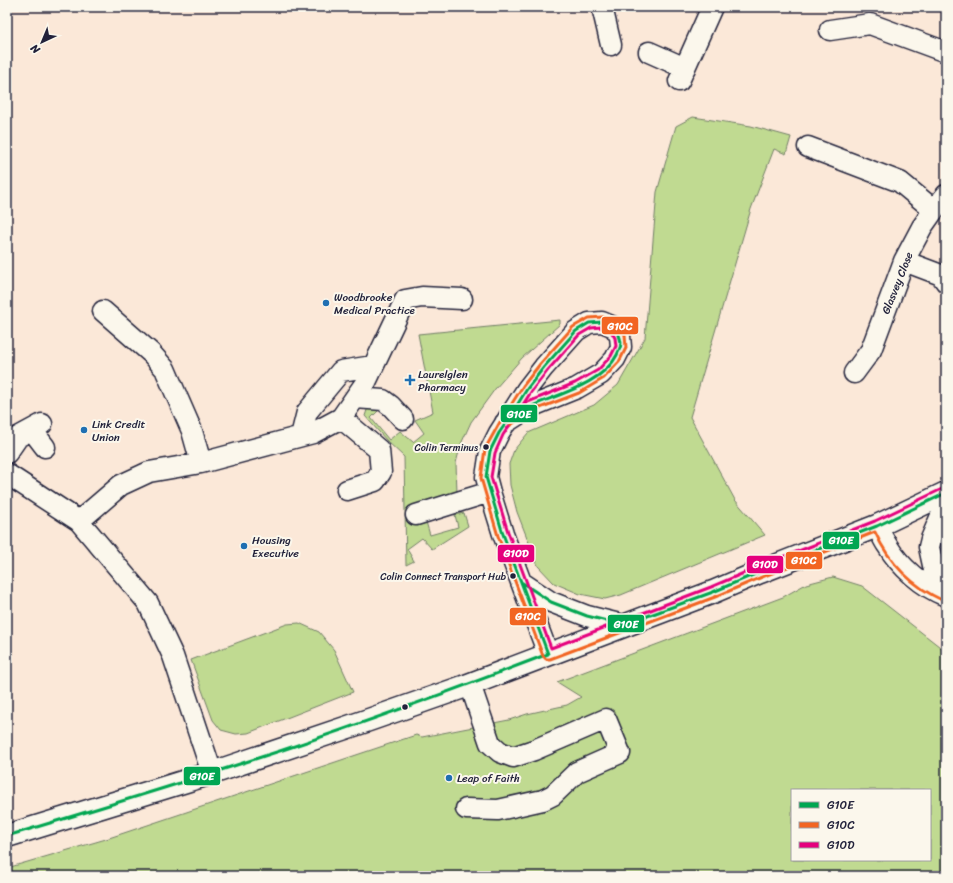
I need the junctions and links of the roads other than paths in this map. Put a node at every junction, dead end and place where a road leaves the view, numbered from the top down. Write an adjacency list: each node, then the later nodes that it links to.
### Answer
1 (602, 7): 5 (street)
2 (712, 7): 6 (street)
3 (873, 15): 4 (street); 7 (street)
4 (830, 30)
5 (611, 45)
6 (649, 52)
7 (946, 52)
8 (808, 147): 9 (street)
9 (940, 202): 10 (street, Glasvey Close)
10 (904, 261): 11 (street); 15 (street, Glasvey Close)
11 (946, 282)
12 (462, 299): 14 (street)
13 (103, 311): 23 (street)
14 (373, 366): 16 (street); 20 (street)
15 (854, 373)
16 (355, 398): 17 (street); 18 (street)
17 (341, 418): 20 (street); 25 (street)
18 (403, 419)
19 (505, 424): 19 (street); 26 (street)
20 (301, 436): 23 (street)
21 (45, 447): 22 (street)
22 (7, 453)
23 (201, 463): 30 (street)
24 (7, 474): 30 (street)
25 (347, 490)
26 (490, 492): 29 (street); 32 (street)
27 (946, 493): 31 (main road)
28 (946, 504): 33 (street)
29 (416, 515)
30 (79, 521): 37 (street)
31 (877, 526): 33 (street); 34 (main road)
32 (521, 582): 34 (street); 35 (street)
33 (945, 596)
34 (624, 625): 35 (main road)
35 (548, 654): 36 (main road)
36 (470, 684): 37 (main road); 38 (street)
37 (212, 773): 39 (main road)
38 (466, 809)
39 (7, 836)

